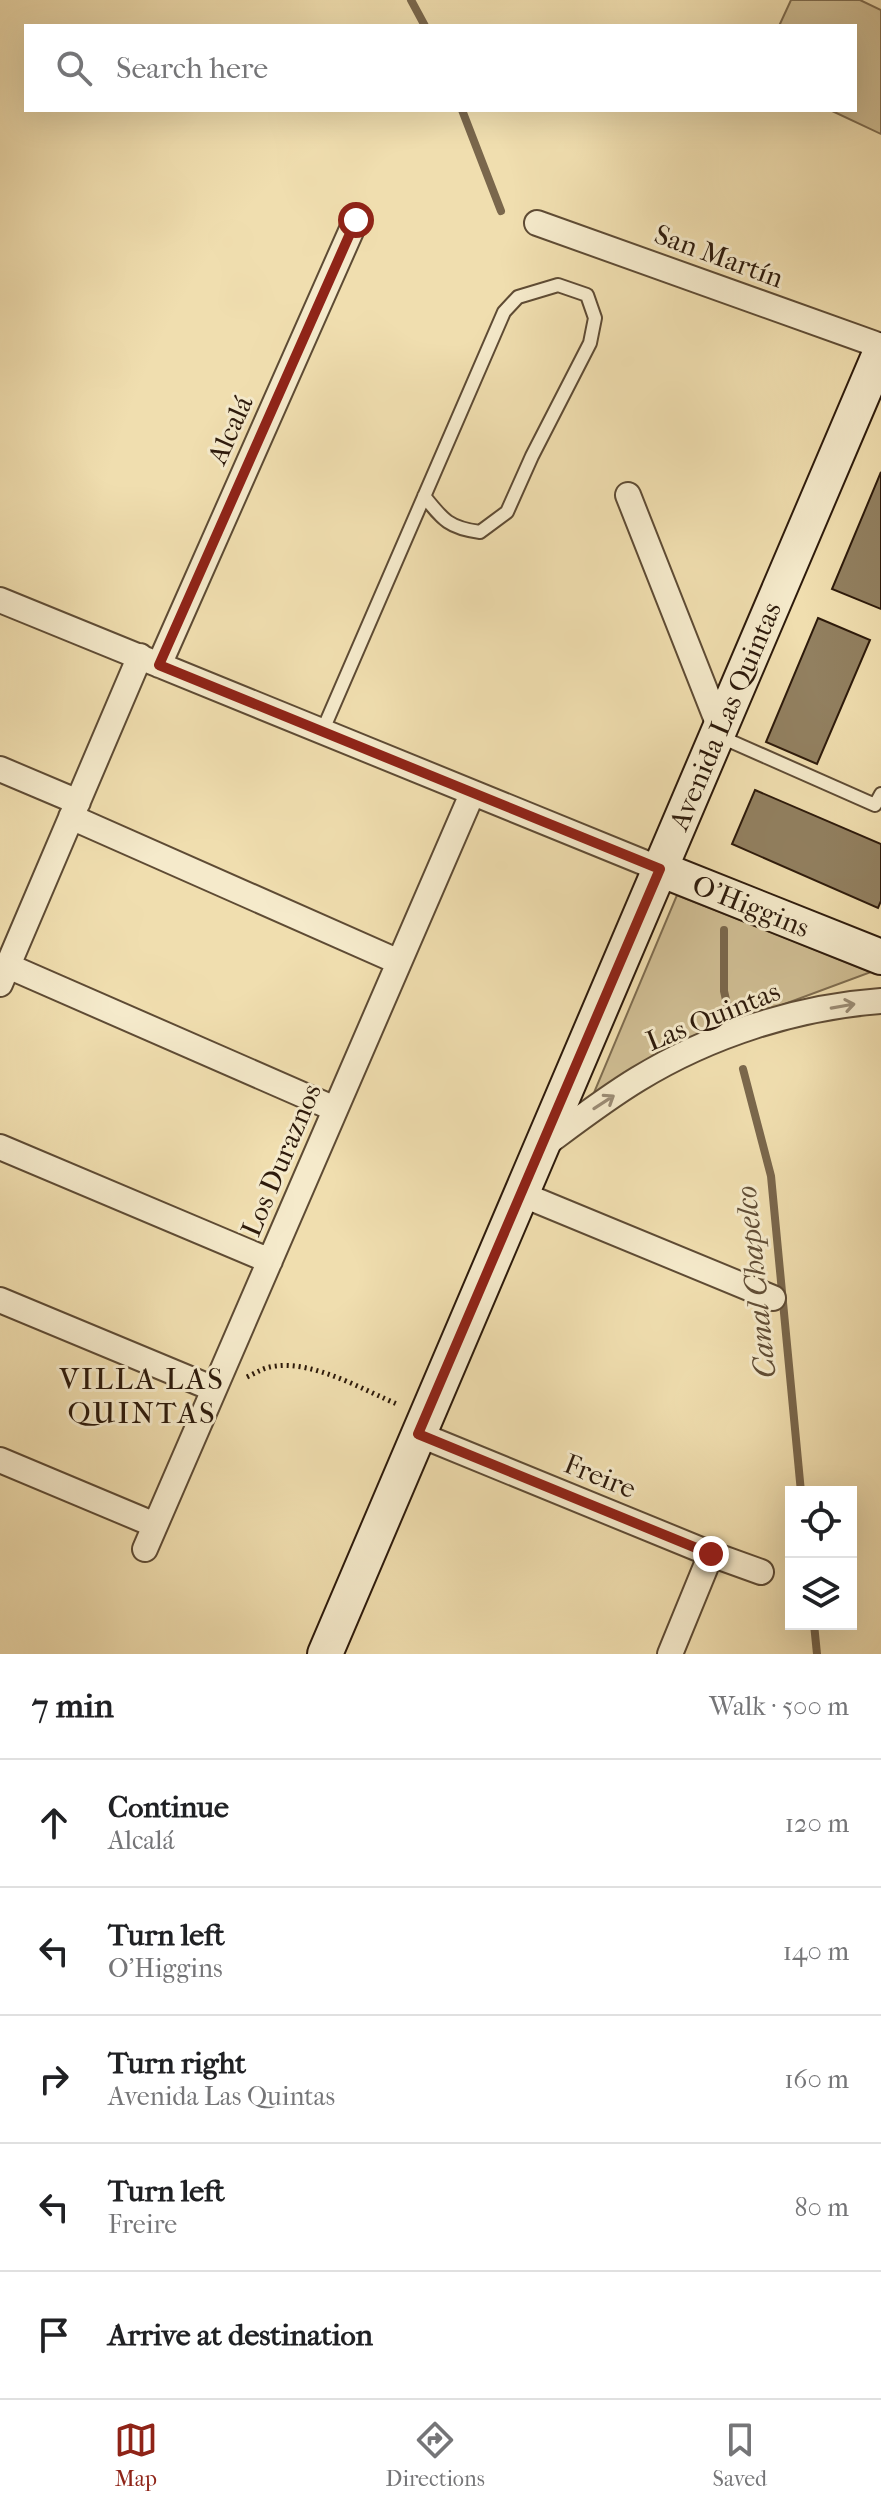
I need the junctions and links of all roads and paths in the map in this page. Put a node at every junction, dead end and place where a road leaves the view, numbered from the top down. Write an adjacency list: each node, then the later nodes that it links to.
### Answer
1 (356, 220): 7 (street, Alcalá)
2 (537, 223): 3 (street, San Martín)
3 (881, 349): 9 (street, Avenida Las Quintas)
4 (628, 495): 9 (street)
5 (424, 496): 5 (lane); 8 (lane)
6 (0, 600): 7 (street, O'Higgins)
7 (150, 660): 8 (street, O'Higgins); 13 (street, Alcalá)
8 (322, 732): 11 (street, O'Higgins)
9 (719, 732): 12 (lane); 14 (street, Avenida Las Quintas)
10 (0, 769): 13 (street)
11 (472, 794): 14 (street, O'Higgins); 17 (street, Los Duraznos)
12 (881, 794)
13 (74, 810): 15 (street, Alcalá); 17 (street)
14 (660, 869): 16 (street, O'Higgins); 22 (street, Avenida Las Quintas)
15 (9, 938): 18 (street, Alcalá)
16 (881, 957)
17 (399, 962): 20 (street, Los Duraznos)
18 (4, 975): 20 (street)
19 (881, 1001): 22 (street, Las Quintas, one-way to 19)
20 (335, 1109): 24 (street, Los Duraznos)
21 (0, 1147): 24 (street)
22 (541, 1148): 23 (street, Avenida Las Quintas)
23 (521, 1194): 25 (street); 28 (street, Avenida Las Quintas)
24 (270, 1261): 27 (street, Los Duraznos)
25 (773, 1298)
26 (0, 1300): 27 (street)
27 (214, 1389): 28 (path); 30 (street, Los Duraznos)
28 (422, 1425): 32 (street, Freire); 34 (street, Avenida Las Quintas)
29 (0, 1460): 30 (street)
30 (155, 1525): 31 (street, Los Duraznos)
31 (145, 1549)
32 (711, 1554): 33 (street, Freire); 35 (street)
33 (761, 1572)
34 (325, 1654)
35 (670, 1654)

